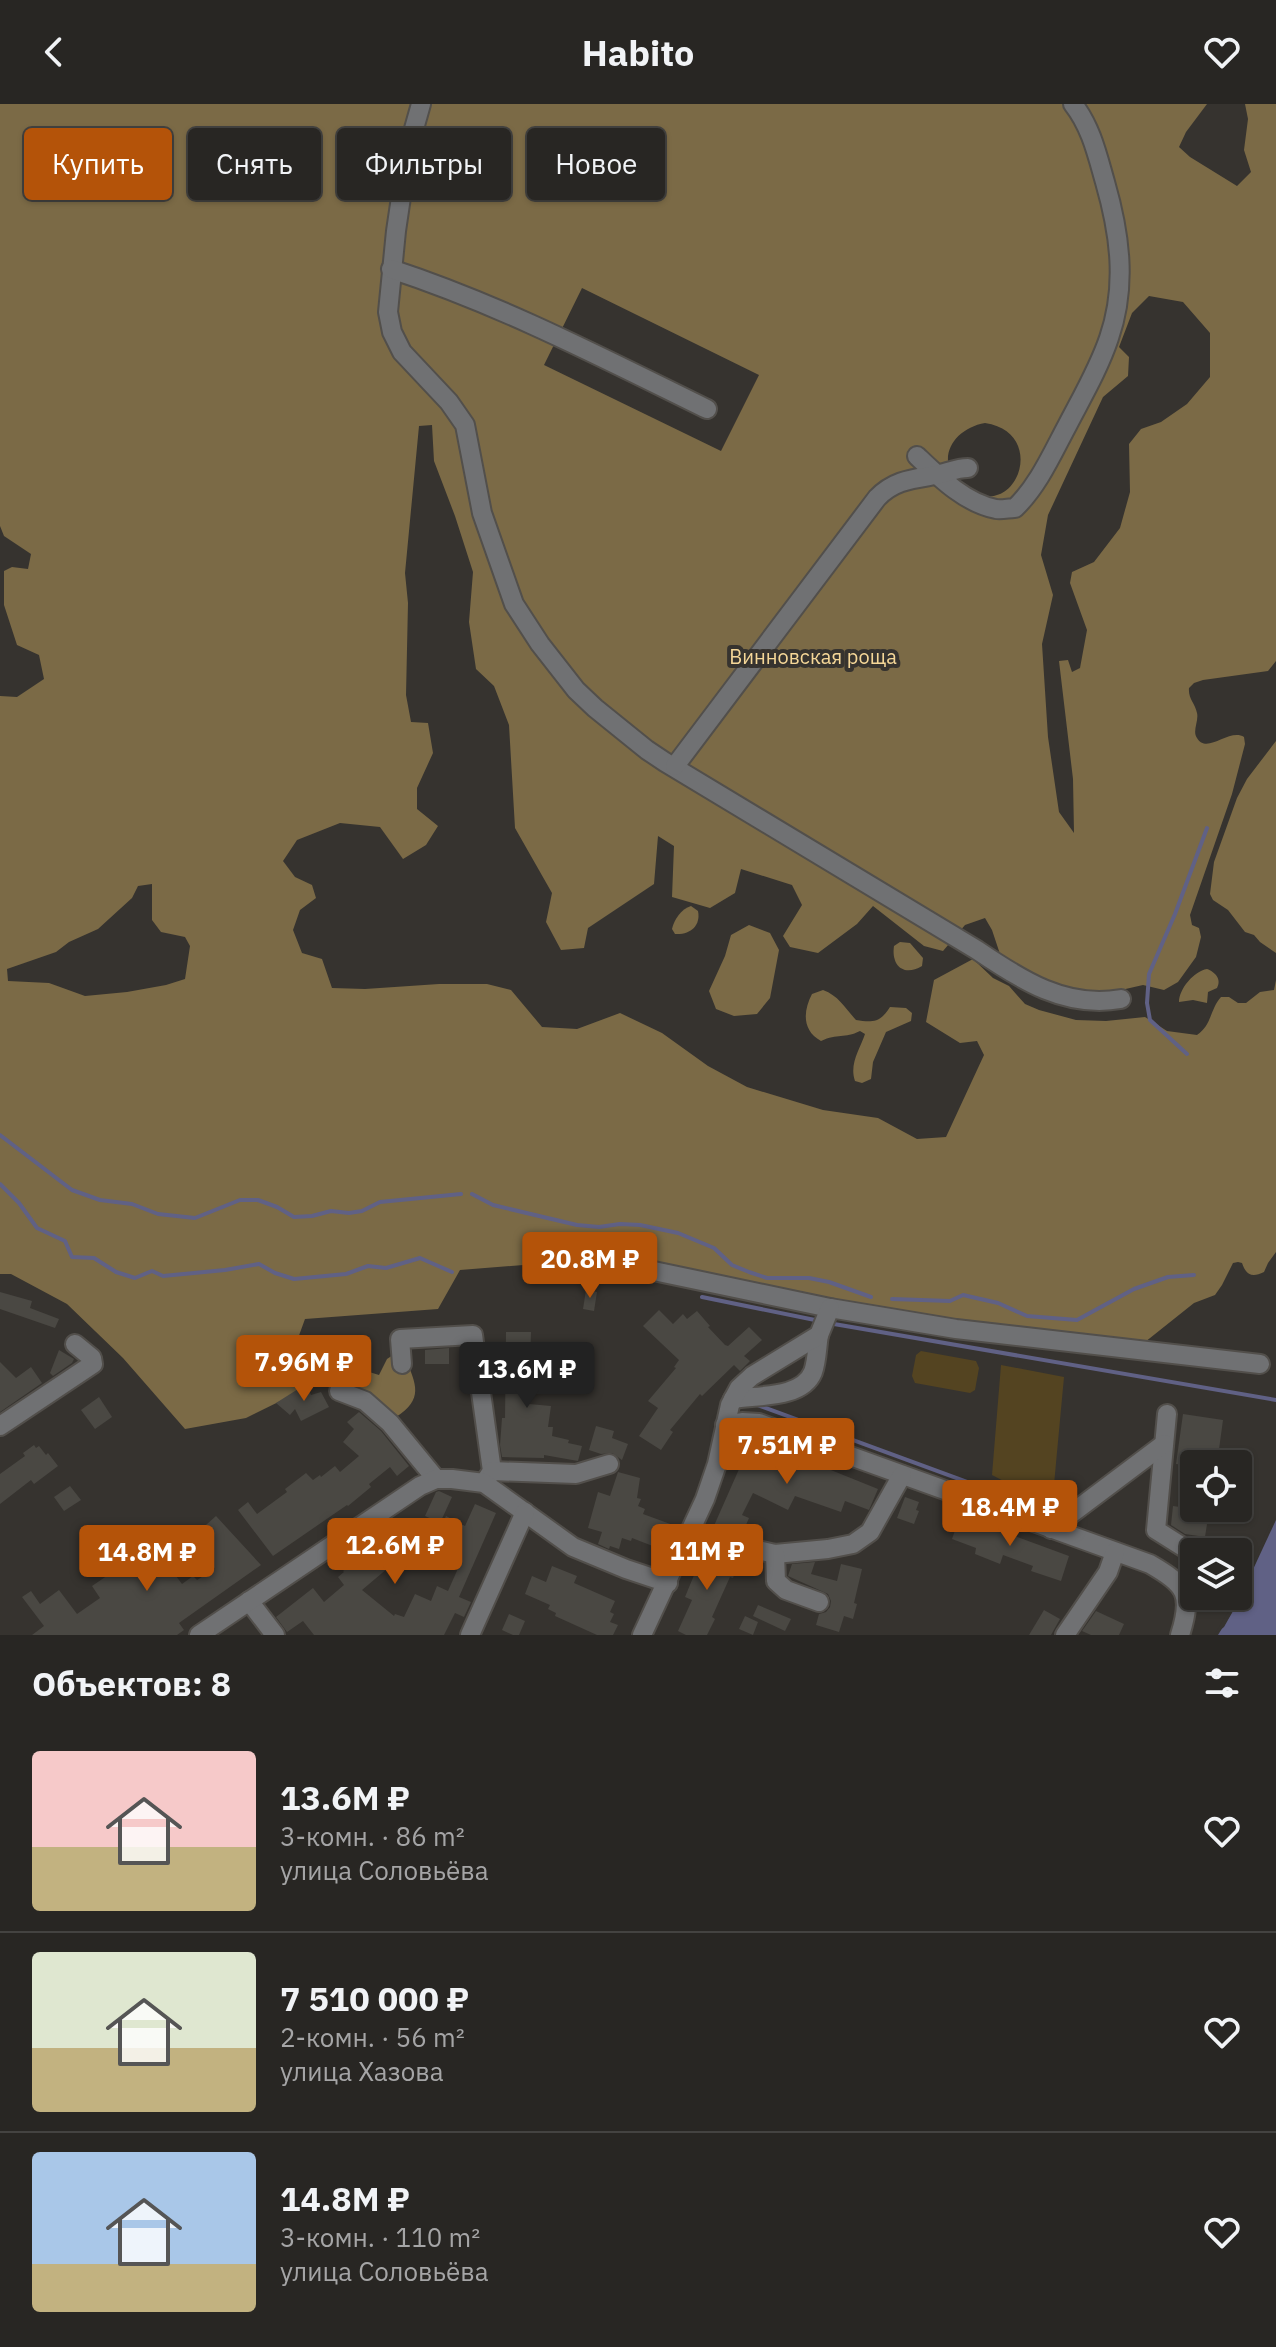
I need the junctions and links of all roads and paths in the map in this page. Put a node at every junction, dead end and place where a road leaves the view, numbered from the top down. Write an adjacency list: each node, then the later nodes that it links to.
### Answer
1 (421, 104): 3 (street)
2 (1073, 104): 7 (street)
3 (391, 269): 4 (street); 8 (street)
4 (707, 409)
5 (917, 456): 7 (street)
6 (968, 468): 7 (street)
7 (936, 475): 8 (street)
8 (675, 766): 9 (street)
9 (1121, 999)
10 (625, 1265): 11 (street)
11 (830, 1308): 12 (street); 15 (street)
12 (819, 1335): 17 (street); 17 (street)
13 (75, 1344): 20 (street)
14 (402, 1364): 24 (street)
15 (1260, 1364)
16 (339, 1391): 25 (street)
17 (733, 1399): 19 (street)
18 (1167, 1414): 21 (street)
19 (725, 1425): 23 (street); 29 (street)
20 (0, 1426)
21 (1164, 1444): 27 (street); 28 (street)
22 (609, 1464): 24 (street)
23 (902, 1475): 27 (street); 31 (street)
24 (488, 1477): 25 (street); 26 (street)
25 (436, 1479): 33 (street)
26 (525, 1512): 32 (street); 37 (street)
27 (1051, 1529): 30 (street)
28 (1180, 1545)
29 (685, 1546): 31 (street); 32 (street)
30 (1115, 1552): 39 (street); 40 (street)
31 (775, 1554): 34 (street)
32 (668, 1583): 38 (street)
33 (249, 1601): 35 (street); 36 (street)
34 (819, 1602)
35 (199, 1635)
36 (275, 1635)
37 (470, 1635)
38 (642, 1635)
39 (1065, 1635)
40 (1180, 1635)

